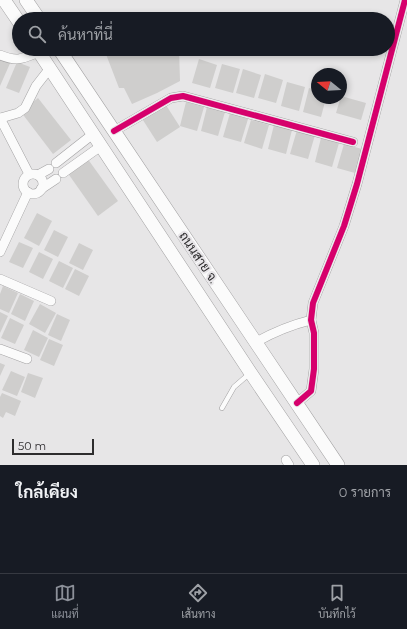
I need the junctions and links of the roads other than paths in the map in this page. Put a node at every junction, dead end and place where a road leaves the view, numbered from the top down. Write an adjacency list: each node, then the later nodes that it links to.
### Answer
1 (4, 0): 4 (main road)
2 (26, 0): 5 (main road)
3 (406, 0): 6 (street)
4 (12, 12)
5 (34, 12)
6 (395, 41)
7 (0, 54): 8 (street)
8 (27, 56)
9 (42, 56): 12 (main road, ถนนสาย จ.)
10 (64, 56): 14 (main road, ถนนสาย จ.)
11 (391, 56): 24 (street)
12 (50, 68): 13 (street); 15 (main road, ถนนสาย จ.)
13 (0, 118): 18 (street)
14 (114, 131): 16 (street); 25 (main road, ถนนสาย จ.)
15 (93, 134): 17 (main road, ถนนสาย จ.); 18 (street)
16 (353, 142)
17 (101, 146): 19 (street); 28 (main road, ถนนสาย จ.)
18 (34, 175): 19 (street); 20 (street)
19 (41, 189): 20 (street)
20 (28, 192): 21 (street)
21 (0, 252)
22 (0, 278): 23 (street)
23 (51, 301)
24 (311, 320): 25 (street); 29 (street)
25 (256, 342): 29 (main road, ถนนสาย จ.)
26 (0, 349): 27 (street)
27 (26, 360)
28 (250, 372): 30 (lane); 31 (main road, ถนนสาย จ.)
29 (297, 403): 32 (main road, ถนนสาย จ.)
30 (222, 408)
31 (313, 465)
32 (338, 465)

